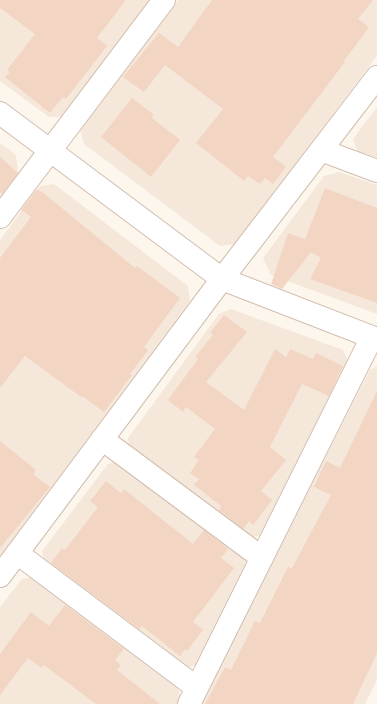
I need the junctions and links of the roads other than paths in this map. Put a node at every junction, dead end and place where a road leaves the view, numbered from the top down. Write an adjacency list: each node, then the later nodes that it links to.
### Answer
1 (164, 0): 4 (street)
2 (377, 78): 5 (street)
3 (0, 113): 4 (street)
4 (50, 150): 7 (street); 8 (street)
5 (321, 150): 6 (street); 8 (street)
6 (377, 171)
7 (0, 217)
8 (222, 279): 9 (street); 10 (street)
9 (375, 338): 12 (street)
10 (102, 439): 11 (street); 12 (street)
11 (17, 553): 13 (street); 14 (street)
12 (262, 558): 14 (street)
13 (0, 576)
14 (193, 696)

